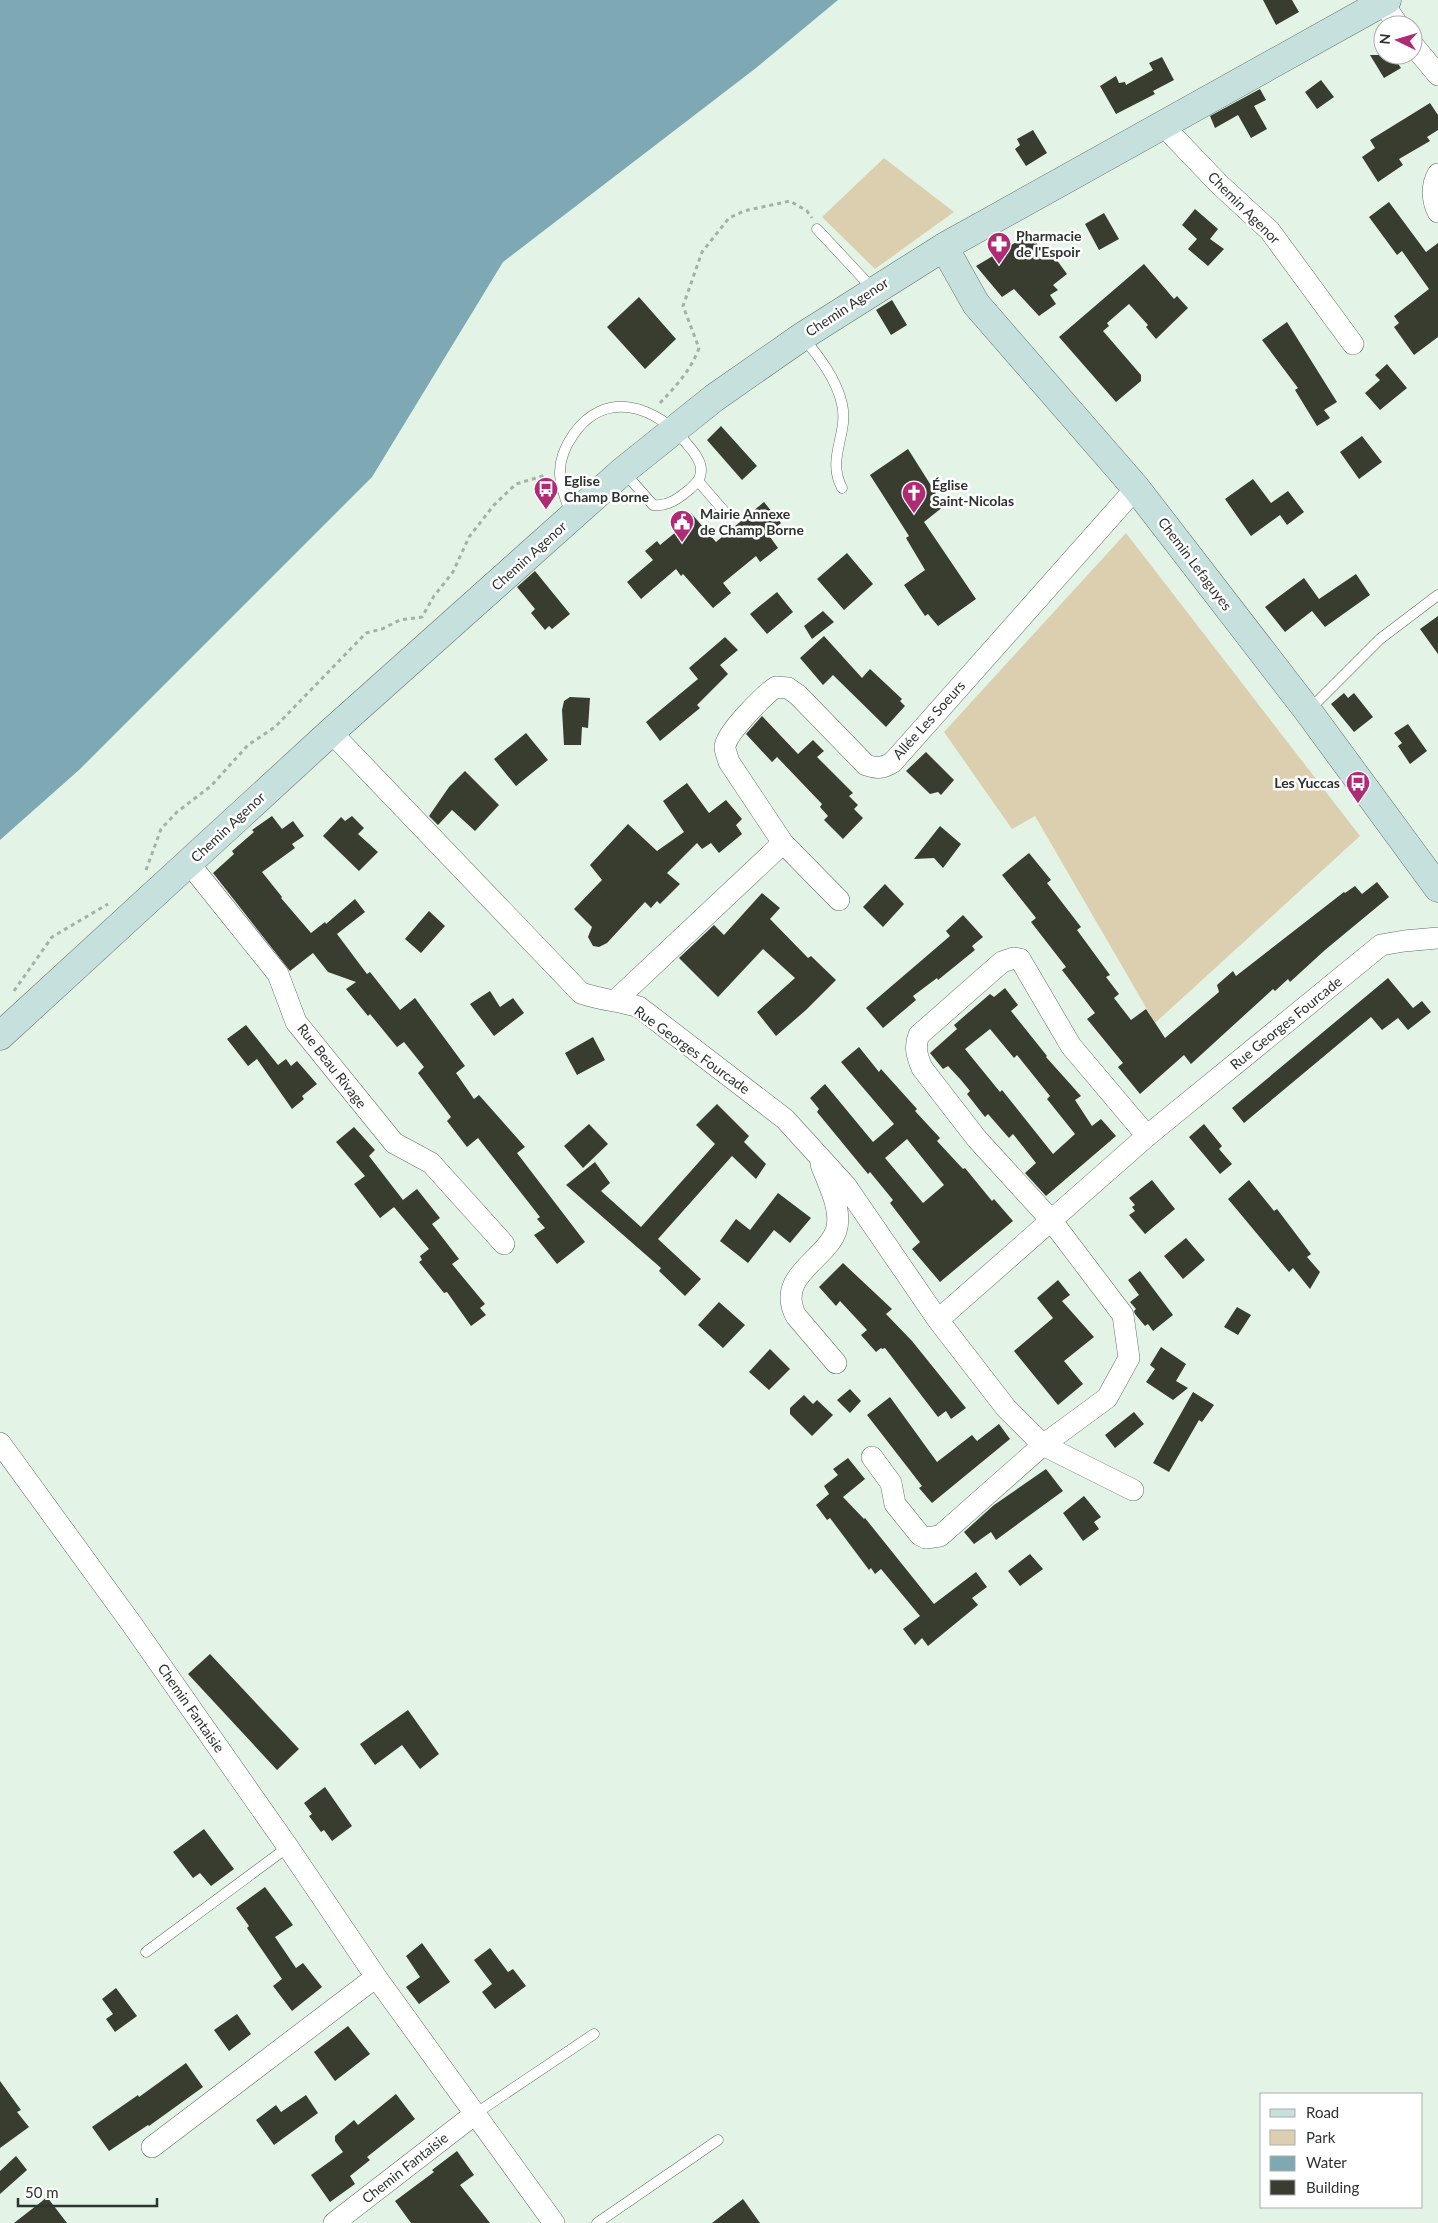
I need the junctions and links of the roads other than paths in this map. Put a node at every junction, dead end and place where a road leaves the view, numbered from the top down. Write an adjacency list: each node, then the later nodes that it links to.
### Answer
1 (1385, 1): 2 (street); 5 (main road, Chemin Agenor)
2 (1393, 15)
3 (1423, 57): 4 (street)
4 (1438, 75)
5 (1167, 123): 9 (main road, Chemin Agenor); 12 (street, Chemin Agenor)
6 (1438, 174): 7 (street)
7 (1438, 212)
8 (818, 229): 10 (lane)
9 (944, 247): 10 (main road, Chemin Agenor); 17 (main road, Chemin Lefaguyes)
10 (874, 290): 11 (main road, Chemin Agenor)
11 (803, 336): 13 (main road, Chemin Agenor); 16 (lane)
12 (1353, 344)
13 (676, 429): 14 (main road, Chemin Agenor); 15 (lane); 19 (lane)
14 (623, 471): 15 (lane); 19 (main road, Chemin Agenor)
15 (698, 482): 18 (lane)
16 (842, 488)
17 (1136, 488): 21 (main road, Chemin Lefaguyes); 23 (street, Allée Les Soeurs)
18 (724, 511)
19 (572, 517): 22 (main road, Chemin Agenor)
20 (1438, 595): 21 (lane)
21 (1308, 711): 25 (main road, Chemin Lefaguyes)
22 (331, 732): 24 (main road, Chemin Agenor); 28 (street, Rue Georges Fourcade)
23 (783, 843): 26 (street, Allée Les Soeurs); 28 (street)
24 (187, 865): 29 (main road, Chemin Agenor); 33 (street, Rue Beau Rivage)
25 (1438, 888)
26 (839, 900)
27 (1438, 938): 30 (street, Rue Georges Fourcade)
28 (616, 1000): 31 (street, Rue Georges Fourcade)
29 (0, 1036)
30 (1147, 1136): 32 (street, Rue Georges Fourcade); 32 (street)
31 (819, 1156): 34 (street, Rue Georges Fourcade); 35 (street)
32 (1050, 1220): 34 (street, Rue Georges Fourcade); 37 (street)
33 (504, 1244)
34 (938, 1320): 37 (street, Rue Georges Fourcade)
35 (836, 1363)
36 (0, 1442): 40 (street, Chemin Fantaisie)
37 (1043, 1445): 38 (street); 39 (street, Rue Georges Fourcade)
38 (872, 1457)
39 (1133, 1490)
40 (288, 1847): 41 (lane); 42 (street, Chemin Fantaisie)
41 (146, 1952)
42 (376, 1977): 44 (street, Chemin Fantaisie); 46 (street)
43 (594, 2034): 44 (lane)
44 (475, 2114): 47 (street, Chemin Fantaisie); 48 (street, Chemin Fantaisie)
45 (718, 2140): 49 (lane)
46 (152, 2147)
47 (334, 2223)
48 (554, 2223)
49 (597, 2223)

